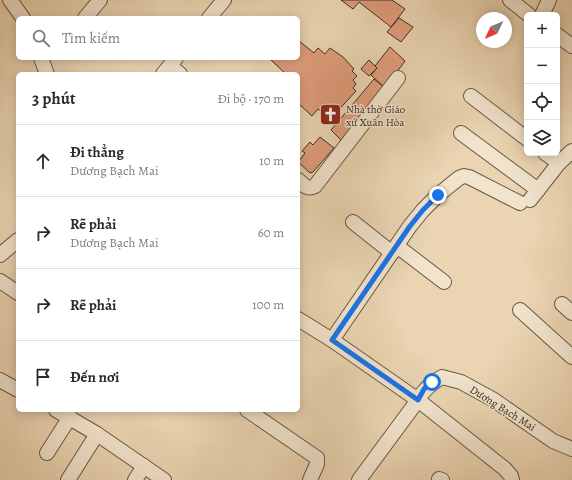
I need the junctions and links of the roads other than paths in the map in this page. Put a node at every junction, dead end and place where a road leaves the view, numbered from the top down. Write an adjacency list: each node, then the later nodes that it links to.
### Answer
1 (10, 0): 8 (street)
2 (100, 0): 9 (street)
3 (224, 0): 10 (street)
4 (510, 0): 6 (street)
5 (550, 0): 7 (street)
6 (525, 12)
7 (544, 12)
8 (22, 16)
9 (87, 16)
10 (211, 16)
11 (560, 38): 12 (street)
12 (572, 46)
13 (398, 78): 20 (street)
14 (471, 96): 16 (street)
15 (461, 134): 21 (street)
16 (524, 137)
17 (572, 151): 19 (street)
18 (549, 156): 19 (street)
19 (559, 163): 21 (street)
20 (300, 182)
21 (529, 198): 24 (street)
22 (353, 222): 24 (street)
23 (16, 242): 25 (street)
24 (395, 250): 27 (street); 31 (street)
25 (0, 255)
26 (0, 281): 28 (street)
27 (444, 282)
28 (16, 292)
29 (520, 310): 32 (street)
30 (300, 320): 31 (street)
31 (332, 340): 35 (street)
32 (572, 357)
33 (0, 380): 34 (street)
34 (16, 389)
35 (418, 400): 40 (street, Dương Bạch Mai); 47 (street, Dương Bạch Mai); 48 (street)
36 (60, 412): 38 (street)
37 (251, 412): 43 (street)
38 (70, 417): 39 (street); 41 (street)
39 (97, 434): 42 (street); 44 (street)
40 (572, 449)
41 (47, 453)
42 (144, 466): 45 (street); 46 (street)
43 (312, 479)
44 (68, 480)
45 (135, 480)
46 (164, 480)
47 (359, 480)
48 (512, 480)

